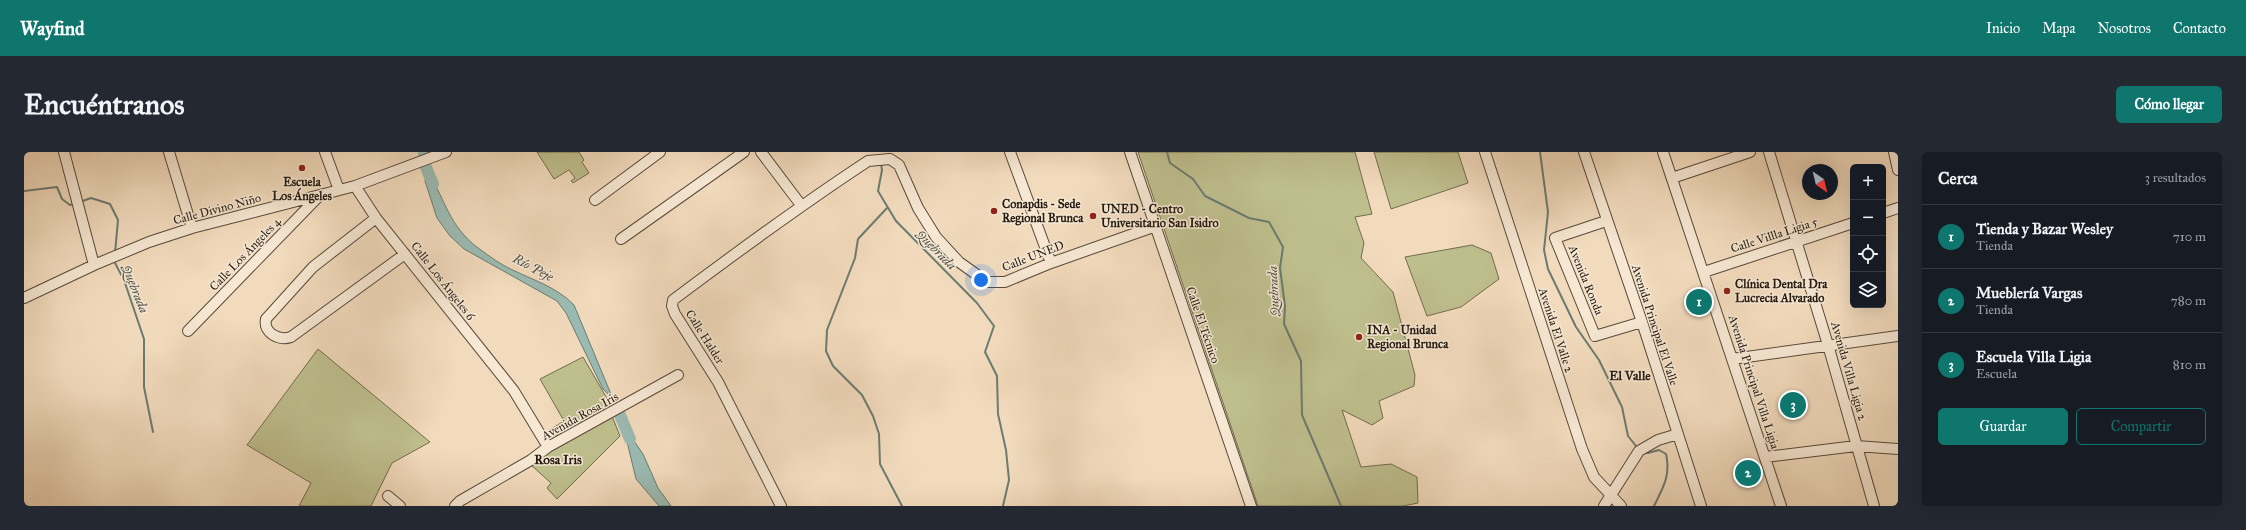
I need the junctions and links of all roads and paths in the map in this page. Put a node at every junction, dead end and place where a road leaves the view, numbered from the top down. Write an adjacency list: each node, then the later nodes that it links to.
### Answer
1 (64, 152): 34 (street)
2 (168, 152): 29 (street)
3 (325, 152): 19 (street)
4 (446, 152): 18 (street, Calle Divino Niño)
5 (660, 152): 21 (street)
6 (744, 152): 30 (street)
7 (761, 152): 22 (street)
8 (1010, 152): 33 (street)
9 (1130, 152): 28 (street, Calle El Técnico)
10 (1485, 152): 48 (street, Avenida El Valle 2)
11 (1584, 152): 26 (street, Avenida Principal El Valle)
12 (1663, 152): 17 (street, Avenida Principal Villa Ligia)
13 (1750, 152): 17 (street)
14 (1769, 152): 31 (street, Avenida Villa Ligia 2)
15 (1894, 152): 16 (street)
16 (1898, 170)
17 (1672, 178): 35 (street, Avenida Principal Villa Ligia)
18 (355, 186): 19 (street, Calle Divino Niño); 25 (street, Calle Los Ángeles 6)
19 (339, 190): 20 (street, Calle Divino Niño)
20 (320, 195): 29 (street, Calle Divino Niño); 38 (street, Calle Los Ángeles 4)
21 (596, 200)
22 (801, 205): 33 (street, Calle UNED); 52 (street, Calle Halder)
23 (1898, 208): 24 (street)
24 (1886, 212)
25 (376, 218): 32 (street, Calle Los Ángeles 6); 32 (street)
26 (1606, 221): 37 (street, Avenida Principal El Valle); 37 (street, Avenida Ronda)
27 (1850, 224): 31 (street, Calle Villla Ligia 5)
28 (1156, 226): 33 (street, Calle UNED); 53 (street, Calle El Técnico)
29 (192, 228): 34 (street, Calle Divino Niño)
30 (622, 239)
31 (1797, 241): 35 (street, Calle Villla Ligia 5); 40 (street, Avenida Villa Ligia 2)
32 (404, 254): 45 (street, Calle Los Ángeles 6)
33 (1051, 262)
34 (94, 265): 36 (street, Calle Divino Niño)
35 (1704, 272): 41 (street, Avenida Principal Villa Ligia)
36 (24, 298)
37 (1642, 322): 43 (street, Avenida Principal El Valle)
38 (188, 331)
39 (1898, 336): 40 (street)
40 (1828, 345): 41 (street); 44 (street, Avenida Villa Ligia 2)
41 (1732, 359): 47 (street, Avenida Principal Villa Ligia)
42 (678, 376): 45 (street, Avenida Rosa Iris)
43 (1678, 434): 48 (street); 56 (street, Avenida Principal El Valle)
44 (1856, 446): 46 (street); 47 (street); 58 (street, Avenida Villa Ligia 2)
45 (548, 447): 51 (street, Avenida Rosa Iris)
46 (1898, 450)
47 (1765, 457): 57 (street, Avenida Principal Villa Ligia)
48 (1613, 495): 54 (street); 55 (street, Avenida El Valle 2)
49 (388, 496): 50 (street)
50 (400, 506)
51 (455, 506)
52 (781, 506)
53 (1251, 506)
54 (1604, 506)
55 (1622, 506)
56 (1701, 506)
57 (1781, 506)
58 (1874, 506)

